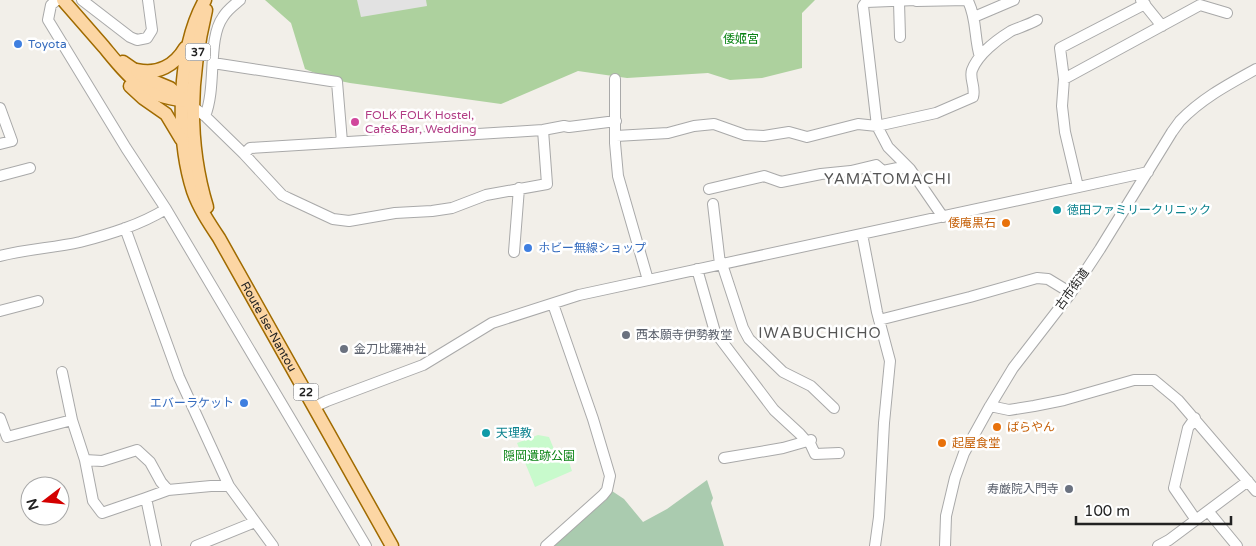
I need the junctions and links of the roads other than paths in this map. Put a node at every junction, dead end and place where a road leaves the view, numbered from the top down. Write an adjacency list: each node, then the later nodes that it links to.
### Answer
1 (57, 0): 46 (street)
2 (63, 0): 20 (main road)
3 (82, 0): 4 (street)
4 (148, 0)
5 (205, 0): 19 (main road, 37)
6 (209, 0): 27 (main road, 37)
7 (240, 0): 22 (street)
8 (968, 0): 10 (street); 15 (street)
9 (1014, 0): 15 (street)
10 (916, 1): 11 (street)
11 (899, 2): 18 (street); 31 (street)
12 (1143, 2): 17 (street); 26 (street)
13 (1204, 3): 14 (street); 17 (street)
14 (1227, 14)
15 (974, 17): 21 (street)
16 (1037, 20): 21 (street)
17 (1162, 26): 26 (street)
18 (900, 36)
19 (189, 42): 24 (main road); 27 (main road, 37)
20 (105, 49): 24 (main road); 27 (main road); 36 (main road)
21 (980, 57): 31 (street)
22 (213, 63): 29 (street); 34 (street)
23 (1256, 68): 40 (street, 古市街道)
24 (132, 69): 27 (main road)
25 (614, 79): 30 (street)
26 (1064, 79): 42 (street)
27 (188, 103): 29 (street); 36 (main road, Route Ise-Nantou / 22); 50 (main road, Route Ise-Nantou / 22)
28 (0, 108): 35 (street)
29 (205, 116): 37 (street)
30 (616, 121): 32 (street); 33 (street)
31 (877, 126): 33 (street); 39 (street)
32 (543, 130): 34 (street); 43 (street)
33 (616, 136): 55 (street)
34 (342, 142): 37 (street)
35 (0, 144)
36 (184, 146): 50 (main road, Route Ise-Nantou / 22)
37 (244, 154): 43 (street)
38 (30, 168): 41 (street)
39 (910, 169): 44 (street); 47 (street)
40 (1148, 172): 42 (street); 56 (street, 古市街道)
41 (0, 176)
42 (1078, 187): 47 (street)
43 (519, 188): 51 (street)
44 (710, 189)
45 (712, 204): 53 (street)
46 (166, 209): 48 (street); 84 (street)
47 (943, 217): 49 (street)
48 (125, 228): 52 (street); 73 (street)
49 (862, 234): 53 (street); 60 (street)
50 (219, 238): 63 (main road, Route Ise-Nantou / 22)
51 (514, 252)
52 (0, 256)
53 (721, 264): 54 (street); 64 (street)
54 (697, 269): 55 (street); 68 (street)
55 (648, 280): 58 (street)
56 (1071, 293): 60 (street); 62 (street, 古市街道)
57 (38, 301): 59 (street)
58 (553, 304): 63 (street); 86 (street)
59 (0, 311)
60 (879, 320): 87 (street)
61 (62, 372): 67 (street)
62 (990, 406): 66 (street); 88 (street, 古市街道)
63 (314, 407): 85 (main road, Route Ise-Nantou / 22)
64 (834, 408)
65 (0, 418): 67 (street)
66 (1195, 418): 72 (street); 78 (street)
67 (72, 420): 71 (street)
68 (809, 441): 69 (street); 70 (street)
69 (839, 453)
70 (724, 458)
71 (85, 460): 74 (street); 76 (street)
72 (1248, 481): 75 (street); 77 (street)
73 (229, 486): 74 (street); 79 (street)
74 (168, 490): 76 (street)
75 (1256, 491)
76 (146, 498): 81 (street)
77 (1208, 511): 78 (street); 90 (street)
78 (1196, 520): 80 (street)
79 (255, 522): 82 (street); 83 (street)
80 (1171, 543): 89 (street)
81 (156, 546)
82 (196, 546)
83 (273, 546)
84 (366, 546)
85 (392, 546)
86 (546, 546)
87 (875, 546)
88 (945, 546)
89 (1158, 546)
90 (1237, 546)

